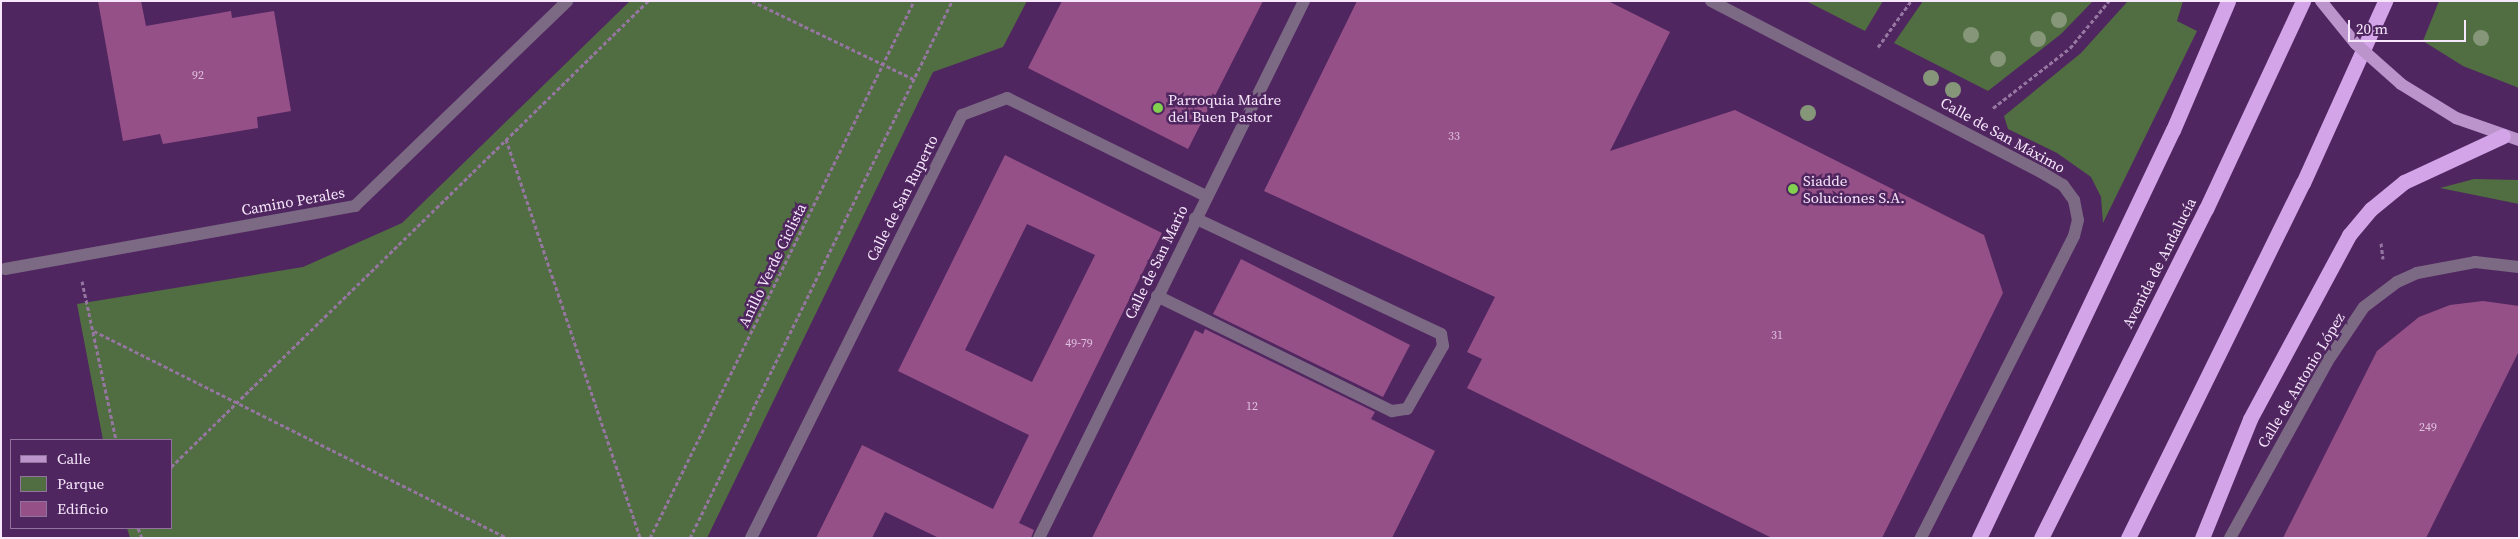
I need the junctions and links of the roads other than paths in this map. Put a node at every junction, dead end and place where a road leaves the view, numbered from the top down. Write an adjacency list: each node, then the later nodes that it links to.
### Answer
1 (567, 1): 13 (street, Camino Perales)
2 (1304, 1): 10 (street, Calle de San Mario)
3 (1711, 1): 17 (street, Calle de San Máximo)
4 (2228, 1): 18 (highway)
5 (2303, 1): 19 (highway, Avenida de Andalucía)
6 (2322, 1): 8 (main road, bridge)
7 (2385, 1): 20 (highway)
8 (2502, 136): 9 (main road); 21 (highway)
9 (2519, 140)
10 (1206, 196): 11 (street, Calle de San Mario); 15 (street, Calle de San Ruperto)
11 (1195, 218): 14 (street, Calle de San Mario); 14 (street)
12 (2519, 267): 22 (street, Calle de Antonio López)
13 (5, 268)
14 (1157, 296): 16 (street, Calle de San Mario)
15 (751, 538)
16 (1039, 538)
17 (1921, 538)
18 (1979, 538)
19 (2041, 538)
20 (2128, 538)
21 (2202, 538)
22 (2230, 538)

